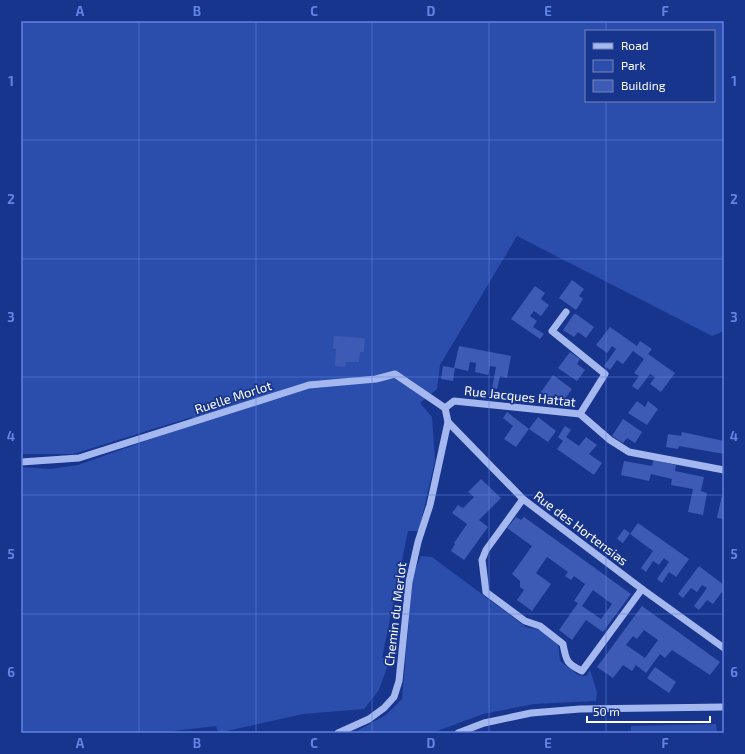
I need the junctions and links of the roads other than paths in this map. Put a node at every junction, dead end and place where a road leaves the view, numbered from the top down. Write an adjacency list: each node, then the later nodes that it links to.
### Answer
1 (566, 312): 3 (street)
2 (444, 408): 3 (street, Rue Jacques Hattat); 4 (street, Rue des Hortensias); 5 (street, Ruelle Morlot)
3 (580, 414): 6 (street, Rue Jacques Hattat)
4 (448, 422): 7 (street, Rue des Hortensias); 11 (street, Chemin du Merlot)
5 (21, 462)
6 (724, 470)
7 (523, 500): 8 (street, Rue des Hortensias); 8 (street)
8 (642, 589): 9 (street, Rue des Hortensias)
9 (724, 648)
10 (724, 707): 12 (street)
11 (338, 733)
12 (458, 733)

